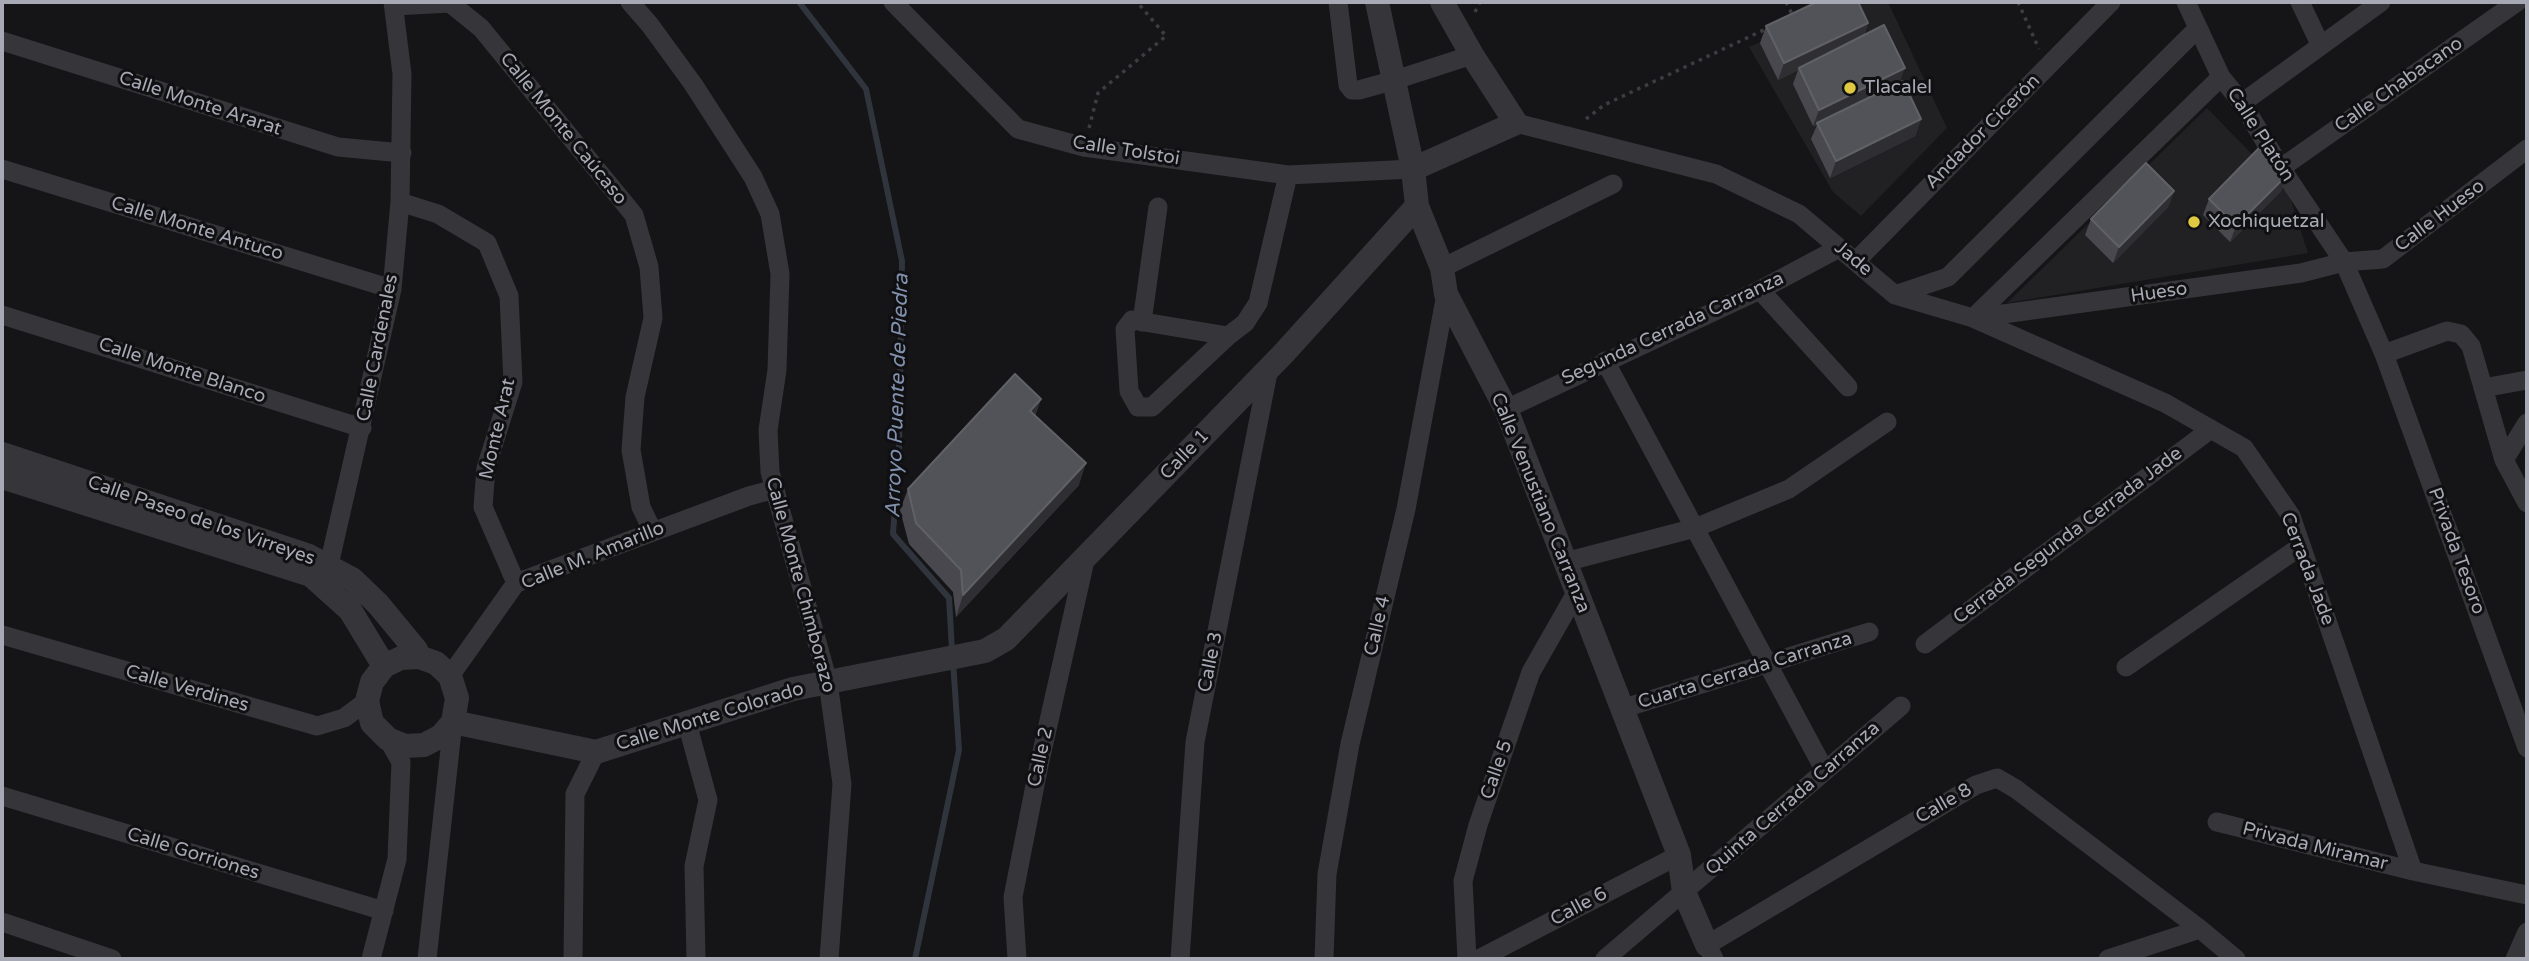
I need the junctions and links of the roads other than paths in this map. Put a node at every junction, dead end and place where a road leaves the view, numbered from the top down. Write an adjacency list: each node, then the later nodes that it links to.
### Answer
1 (629, 2): 56 (street, Calle Monte Chimborazo)
2 (893, 2): 25 (street, Calle Tolstoi)
3 (1338, 2): 17 (street)
4 (1377, 2): 17 (street, Calle Venustiano Carranza)
5 (1442, 2): 15 (street)
6 (2111, 2): 31 (street, Andador Cicerón)
7 (2186, 2): 12 (street, Calle Platón)
8 (2300, 2): 14 (street)
9 (2381, 2): 14 (street)
10 (2517, 2): 22 (street, Calle Chabacano)
11 (393, 4): 21 (street, Calle Cardenales); 59 (street, Calle Monte Caúcaso)
12 (2198, 28): 16 (street, Calle Platón); 37 (street)
13 (2, 41): 21 (street, Calle Monte Ararat)
14 (2320, 44): 18 (street)
15 (1472, 55): 17 (street); 19 (street)
16 (2221, 77): 18 (street, Calle Platón); 39 (street)
17 (1395, 80): 24 (street, Calle Venustiano Carranza)
18 (2242, 103): 22 (street, Calle Platón)
19 (1516, 123): 24 (street); 30 (street, Jade)
20 (2527, 149): 32 (street, Calle Hueso)
21 (402, 153): 27 (street, Calle Cardenales)
22 (2281, 168): 32 (street, Calle Platón)
23 (2, 169): 34 (street, Calle Monte Antuco)
24 (1413, 169): 25 (street, Calle Tolstoi); 28 (street, Calle Venustiano Carranza)
25 (1288, 175): 41 (street)
26 (1613, 184): 33 (street)
27 (400, 202): 34 (street, Calle Cardenales); 64 (street, Monte Arat)
28 (1417, 205): 33 (street, Calle Venustiano Carranza); 44 (street, Calle 1)
29 (1158, 207): 40 (street)
30 (1839, 248): 31 (street, Jade); 35 (street, Segunda Cerrada Carranza)
31 (1856, 261): 37 (street, Jade)
32 (2344, 262): 39 (street, Hueso); 42 (street, Privada Tesoro)
33 (1442, 268): 36 (street, Calle Venustiano Carranza)
34 (393, 289): 51 (street, Calle Cardenales)
35 (1760, 290): 43 (street, Segunda Cerrada Carranza); 46 (street)
36 (1446, 294): 48 (street, Calle Venustiano Carranza); 104 (street, Calle 4)
37 (1895, 295): 39 (street, Jade)
38 (2, 315): 51 (street, Calle Monte Blanco)
39 (1973, 318): 52 (street, Cerrada Jade)
40 (1142, 322): 41 (street); 41 (street)
41 (1228, 336)
42 (2384, 354): 47 (street); 82 (street, Privada Tesoro)
43 (1605, 361): 48 (street, Segunda Cerrada Carranza); 58 (street)
44 (1269, 368): 61 (street, Calle 1); 103 (street, Calle 3)
45 (2527, 380): 47 (street)
46 (1847, 387)
47 (2483, 388): 54 (street)
48 (1506, 409): 62 (street, Calle Venustiano Carranza)
49 (1887, 422): 58 (street)
50 (2527, 423): 54 (street)
51 (362, 428): 63 (street, Calle Cardenales)
52 (2211, 429): 60 (street, Cerrada Jade); 68 (street, Cerrada Segunda Cerrada Jade)
53 (2, 454): 63 (street, Calle Paseo de los Virreyes)
54 (2504, 460): 57 (street)
55 (2, 477): 72 (street, Calle Paseo de los Virreyes)
56 (775, 489): 59 (street, Calle M. Amarillo); 75 (street, Calle Monte Chimborazo)
57 (2527, 503)
58 (1695, 528): 62 (street); 70 (street)
59 (653, 532): 64 (street, Calle M. Amarillo)
60 (2301, 547): 73 (street); 88 (street, Cerrada Jade)
61 (1086, 556): 71 (street, Calle 1); 102 (street, Calle 2)
62 (1565, 562): 65 (street, Calle Venustiano Carranza)
63 (329, 565): 69 (street, Calle Paseo de los Virreyes)
64 (516, 583): 74 (street, Calle M. Amarillo)
65 (1576, 593): 78 (street, Calle Venustiano Carranza); 105 (street, Calle 5)
66 (1869, 632): 70 (street, Cuarta Cerrada Carranza)
67 (2, 635): 76 (street, Calle Verdines)
68 (1925, 644)
69 (419, 657): 72 (street); 74 (street, Calle Paseo de los Virreyes)
70 (1767, 663): 78 (street, Cuarta Cerrada Carranza); 84 (street)
71 (927, 664): 75 (street, Calle Monte Colorado)
72 (384, 666): 76 (street)
73 (2126, 667)
74 (450, 676): 79 (street)
75 (828, 682): 80 (street, Calle Monte Colorado); 101 (street, Calle Monte Chimborazo)
76 (367, 701): 81 (street)
77 (1901, 706): 84 (street, Quinta Cerrada Carranza)
78 (1621, 709): 87 (street, Calle Venustiano Carranza)
79 (453, 722): 81 (street); 83 (street, Calle Monte Colorado); 98 (street)
80 (687, 723): 83 (street, Calle Monte Colorado); 100 (street)
81 (388, 739): 91 (street)
82 (2527, 748)
83 (596, 752): 99 (street)
84 (1825, 771): 89 (street, Quinta Cerrada Carranza)
85 (2, 796): 91 (street, Calle Gorriones)
86 (2217, 822): 88 (street, Privada Miramar)
87 (1679, 855): 89 (street, Calle Venustiano Carranza); 106 (street, Calle 6)
88 (2413, 871): 90 (street)
89 (1684, 892): 95 (street, Calle Venustiano Carranza); 107 (street, Quinta Cerrada Carranza)
90 (2527, 895)
91 (384, 911): 97 (street)
92 (2, 922): 96 (street)
93 (2200, 929): 95 (street, Calle 8); 108 (street); 109 (street, Calle 8)
94 (2527, 932): 110 (street)
95 (1711, 952)
96 (112, 959)
97 (371, 959)
98 (427, 959)
99 (573, 959)
100 (696, 959)
101 (829, 959)
102 (1017, 959)
103 (1180, 959)
104 (1324, 959)
105 (1467, 959)
106 (1479, 959)
107 (1605, 959)
108 (2108, 959)
109 (2236, 959)
110 (2515, 959)

